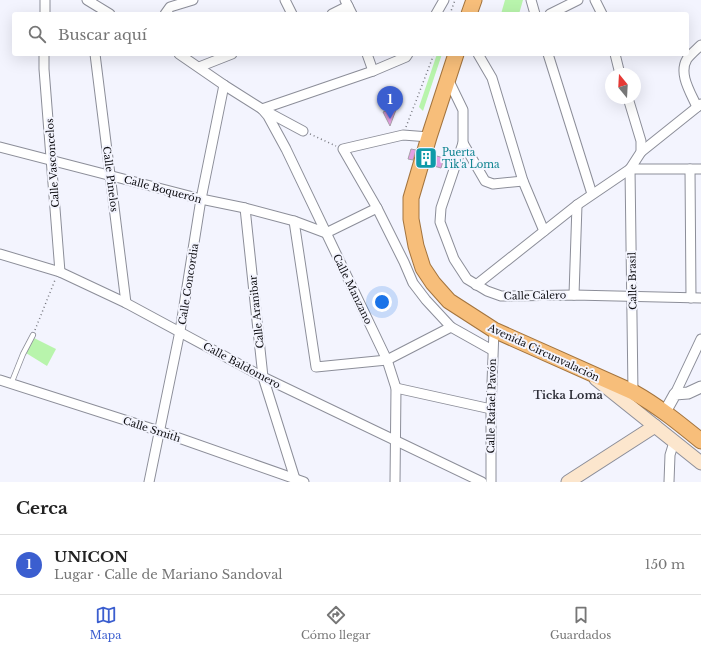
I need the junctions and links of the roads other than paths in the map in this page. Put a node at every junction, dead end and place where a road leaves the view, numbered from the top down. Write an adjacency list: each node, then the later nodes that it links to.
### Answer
1 (45, 0): 11 (street)
2 (193, 0): 14 (street)
3 (285, 0): 15 (street)
4 (444, 0): 17 (street)
5 (474, 0): 18 (highway)
6 (531, 0): 19 (street)
7 (578, 0): 20 (street)
8 (595, 0): 21 (street)
9 (91, 2): 12 (street); 13 (street)
10 (348, 7): 16 (street)
11 (45, 12)
12 (94, 12)
13 (107, 12)
14 (166, 12)
15 (291, 12)
16 (337, 12)
17 (437, 12)
18 (470, 12)
19 (534, 12)
20 (554, 12)
21 (601, 12)
22 (701, 45): 39 (street)
23 (44, 56): 46 (street, Calle Vasconcelos)
24 (95, 56): 50 (street, Calle Pinelos)
25 (182, 56): 33 (street)
26 (227, 56): 33 (street)
27 (368, 56): 35 (street)
28 (407, 56): 35 (street)
29 (455, 56): 36 (highway, Avenida Circunvalación)
30 (479, 56): 51 (street)
31 (549, 56): 52 (street)
32 (615, 56): 34 (street)
33 (199, 67): 37 (street)
34 (618, 68)
35 (372, 71): 40 (street)
36 (448, 80): 42 (highway, Avenida Circunvalación); 43 (street, Calle Calero)
37 (224, 85): 40 (street); 53 (street, Calle Concordia)
38 (630, 104): 45 (street)
39 (699, 105): 45 (street)
40 (262, 109): 41 (street); 59 (street, Calle Manzano)
41 (303, 131)
42 (429, 137): 56 (street); 69 (highway, Avenida Circunvalación)
43 (463, 143): 51 (street); 62 (street, Calle Calero)
44 (0, 147): 46 (street, Calle Boquerón)
45 (641, 152): 47 (street)
46 (52, 161): 50 (street, Calle Boquerón); 61 (street, Calle Vasconcelos)
47 (630, 169): 48 (street); 52 (street); 64 (street, Calle Brasil)
48 (690, 169): 49 (street); 65 (street)
49 (701, 169)
50 (110, 175): 53 (street, Calle Boquerón); 67 (street, Calle Pinelos)
51 (523, 180): 58 (street)
52 (592, 194): 54 (street)
53 (201, 199): 55 (street, Calle Boquerón); 70 (street, Calle Concordia)
54 (577, 204): 58 (street); 63 (street)
55 (245, 208): 57 (street, Calle Boquerón); 76 (street, Calle Aranibar)
56 (377, 208): 59 (street); 68 (street)
57 (294, 221): 59 (street, Calle Boquerón); 74 (street)
58 (544, 231): 62 (street)
59 (326, 233): 74 (street, Calle Manzano)
60 (0, 254): 61 (street, Calle Baldomero)
61 (58, 272): 67 (street, Calle Baldomero)
62 (476, 285): 63 (street, Calle Calero)
63 (574, 295): 64 (street, Calle Calero)
64 (633, 296): 65 (street, Calle Calero); 81 (street, Calle Brasil)
65 (691, 298): 66 (street, Calle Calero)
66 (701, 298)
67 (126, 304): 70 (street, Calle Baldomero)
68 (451, 327): 73 (street); 74 (street)
69 (494, 330): 73 (street, Calle Rafael Pavón); 75 (highway, Avenida Circunvalación)
70 (180, 331): 76 (street, Calle Baldomero); 86 (street, Calle Concordia)
71 (32, 336): 78 (lane)
72 (701, 339): 82 (street)
73 (492, 350): 83 (street, Calle Rafael Pavón)
74 (387, 360): 80 (street, Calle Manzano)
75 (585, 371): 81 (highway, Avenida Circunvalación); 85 (main road)
76 (263, 377): 87 (street, Calle Baldomero); 91 (street, Calle Aranibar)
77 (0, 380): 78 (street, Calle Smith)
78 (11, 384): 86 (street, Calle Smith)
79 (701, 387): 82 (street)
80 (396, 388): 83 (street); 87 (street, Calle Manzano)
81 (633, 392): 84 (highway, Avenida Circunvalación)
82 (675, 394): 84 (street)
83 (490, 409): 95 (street, Calle Rafael Pavón)
84 (665, 412): 88 (highway, Avenida Circunvalación)
85 (655, 426): 89 (main road); 96 (main road)
86 (158, 431): 91 (street, Calle Smith); 92 (street, Calle Concordia)
87 (396, 441): 93 (street, Calle Manzano); 94 (street, Calle Baldomero)
88 (701, 441)
89 (674, 442): 90 (main road); 97 (street)
90 (701, 463)
91 (299, 481)
92 (149, 482)
93 (395, 482)
94 (482, 482)
95 (490, 482)
96 (568, 482)
97 (668, 482)

